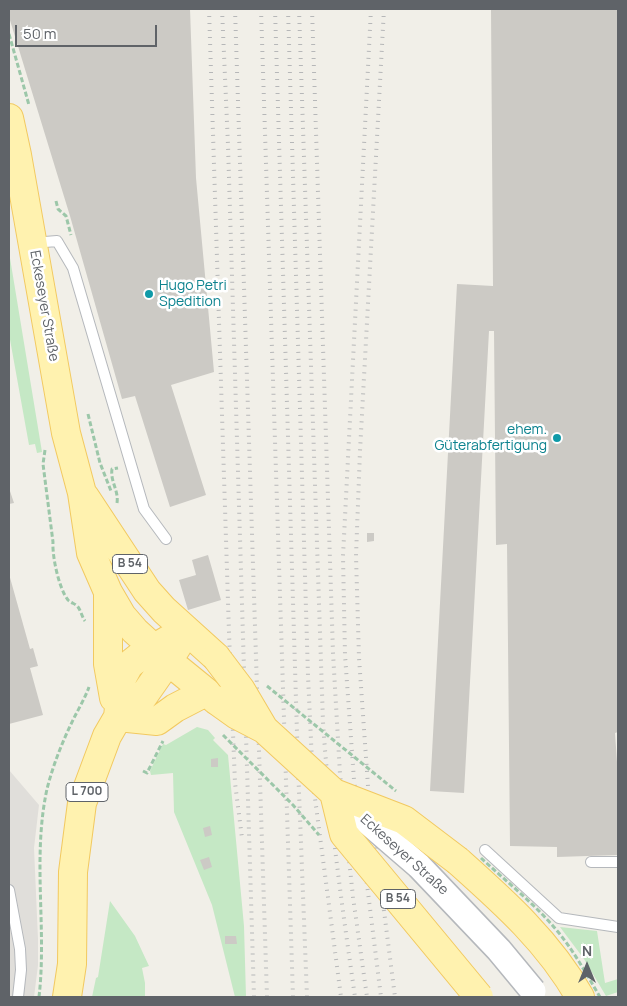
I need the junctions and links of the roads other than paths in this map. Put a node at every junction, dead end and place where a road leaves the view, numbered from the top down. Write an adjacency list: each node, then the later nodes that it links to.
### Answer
1 (20, 113): 2 (main road, Eckeseyer Straße / B 54)
2 (33, 244): 3 (main road, Eckeseyer Straße / B 54); 4 (lane)
3 (82, 493): 5 (main road, Eckeseyer Straße / B 54); 6 (main road, Eckeseyer Straße / B 54)
4 (166, 539)
5 (108, 592): 7 (main road, Eckeseyer Straße / B 54); 9 (main road)
6 (185, 630): 7 (main road, L 700); 10 (main road, Eckeseyer Straße / B 54, bridge)
7 (162, 654): 8 (main road, Eckeseyer Straße / B 54); 9 (main road, L 700)
8 (211, 696): 9 (main road); 10 (main road, Eckeseyer Straße / B 54, bridge)
9 (118, 717): 19 (main road, L 700)
10 (264, 729): 11 (main road, Eckeseyer Straße / B 54, bridge)
11 (334, 793): 17 (street, Eckeseyer Straße, bridge); 20 (main road, B 54, bridge); 21 (main road, B 54, bridge)
12 (485, 850): 16 (lane)
13 (591, 862): 14 (lane)
14 (618, 862)
15 (9, 890): 18 (lane)
16 (618, 927)
17 (532, 991)
18 (18, 997)
19 (67, 997)
20 (479, 997)
21 (580, 997)

